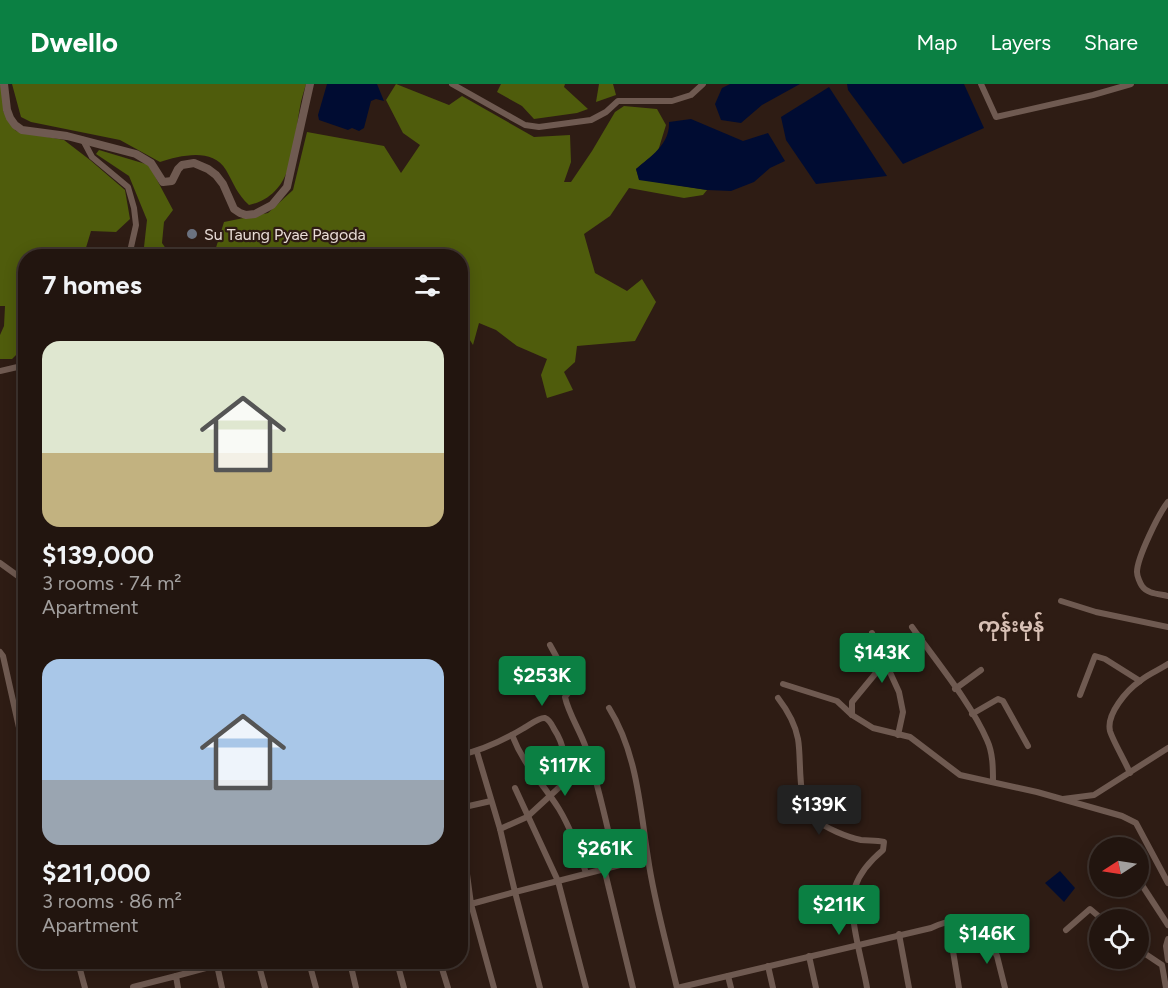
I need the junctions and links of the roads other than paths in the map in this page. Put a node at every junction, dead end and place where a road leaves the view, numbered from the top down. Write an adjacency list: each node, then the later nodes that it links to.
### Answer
1 (4, 84): 7 (main road)
2 (310, 84): 7 (main road)
3 (452, 84): 4 (street)
4 (703, 84)
5 (981, 84): 6 (street)
6 (1131, 84)
7 (83, 140): 8 (street)
8 (131, 249)
9 (18, 367): 10 (street)
10 (0, 371)
11 (1168, 502): 14 (street)
12 (0, 563): 13 (street)
13 (18, 576)
14 (1168, 596)
15 (1061, 601): 17 (street)
16 (912, 627): 19 (street)
17 (1168, 627)
18 (872, 633): 22 (street)
19 (922, 640): 22 (street); 27 (street)
20 (550, 645): 40 (street)
21 (0, 652): 33 (street)
22 (885, 662): 32 (street); 35 (street)
23 (1168, 664): 25 (street)
24 (981, 670): 27 (street)
25 (1140, 681): 28 (street); 41 (street)
26 (783, 684): 32 (street)
27 (955, 689): 31 (street)
28 (1080, 695)
29 (778, 698): 68 (street)
30 (609, 708): 51 (street)
31 (972, 714): 36 (street); 43 (street)
32 (852, 715): 35 (street)
33 (18, 723)
34 (512, 735): 38 (street); 42 (street); 45 (street)
35 (898, 735): 43 (street)
36 (1028, 746)
37 (1168, 748): 41 (street)
38 (477, 752): 39 (street); 47 (street)
39 (468, 754)
40 (591, 764): 42 (street); 52 (street)
41 (1130, 772): 46 (street)
42 (565, 782): 45 (street)
43 (993, 782): 46 (street)
44 (515, 788): 49 (street)
45 (550, 796): 49 (street); 54 (street)
46 (1060, 799): 57 (street)
47 (491, 801): 48 (street); 50 (street)
48 (468, 806)
49 (527, 817): 50 (street); 55 (street)
50 (500, 829): 58 (street)
51 (647, 858): 52 (street); 98 (street)
52 (616, 865): 53 (street)
53 (604, 868): 54 (street); 97 (street)
54 (586, 873): 55 (street)
55 (558, 881): 58 (street); 96 (street)
56 (468, 882): 60 (street)
57 (1168, 883)
58 (515, 892): 60 (street); 95 (street)
59 (1149, 896): 64 (street)
60 (471, 904): 61 (street); 94 (street)
61 (468, 905)
62 (1089, 910): 65 (street)
63 (948, 920): 66 (street); 104 (street); 105 (street)
64 (1168, 925)
65 (1066, 930)
66 (898, 934): 68 (street); 103 (street)
67 (1168, 939): 71 (street)
68 (859, 944): 69 (street); 102 (street)
69 (809, 956): 72 (street); 101 (street)
70 (1149, 956): 82 (street)
71 (1168, 960)
72 (768, 966): 84 (street); 100 (street)
73 (1168, 966): 82 (street)
74 (80, 969): 85 (street)
75 (202, 969): 83 (street)
76 (218, 969): 88 (street)
77 (260, 969): 89 (street)
78 (311, 969): 90 (street)
79 (352, 969): 91 (street)
80 (399, 969): 92 (street)
81 (442, 969): 93 (street)
82 (1164, 972): 106 (street)
83 (176, 976): 86 (street); 87 (street)
84 (728, 976): 98 (street); 99 (street)
85 (85, 988)
86 (132, 988)
87 (178, 988)
88 (222, 988)
89 (265, 988)
90 (316, 988)
91 (356, 988)
92 (404, 988)
93 (448, 988)
94 (494, 988)
95 (540, 988)
96 (586, 988)
97 (633, 988)
98 (677, 988)
99 (731, 988)
100 (773, 988)
101 (816, 988)
102 (867, 988)
103 (909, 988)
104 (959, 988)
105 (1005, 988)
106 (1166, 988)

